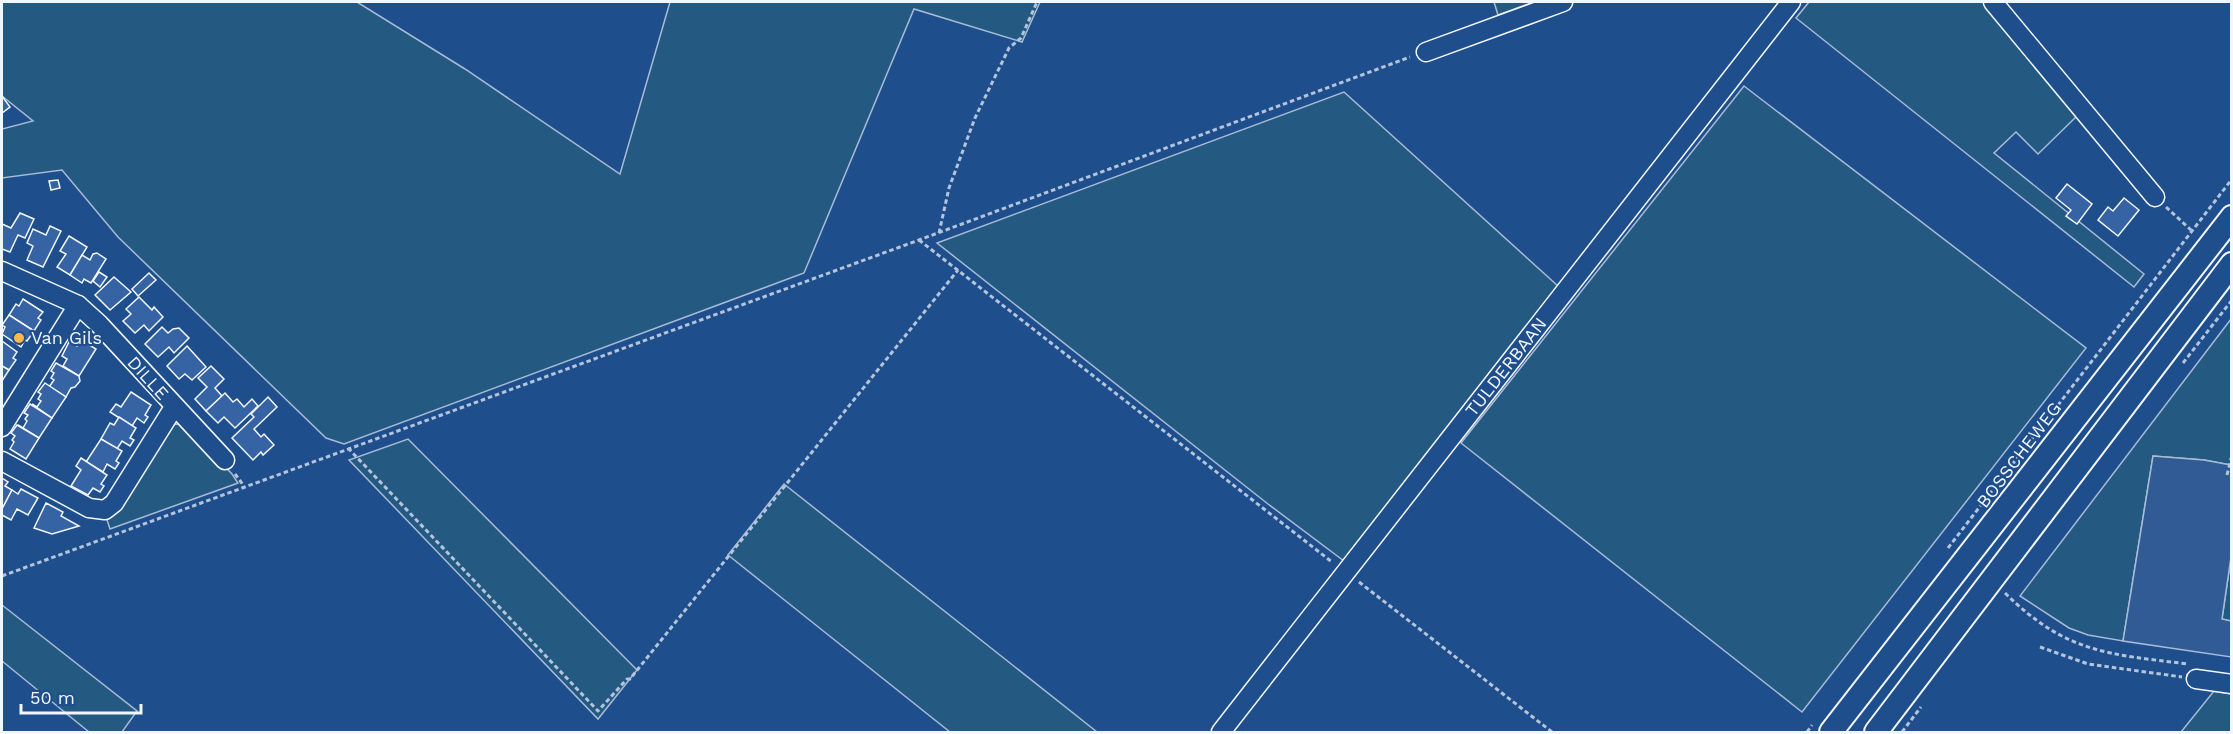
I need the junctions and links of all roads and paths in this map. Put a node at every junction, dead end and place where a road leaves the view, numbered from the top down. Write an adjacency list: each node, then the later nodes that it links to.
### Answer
1 (1037, 2): 10 (path)
2 (1563, 2): 5 (street)
3 (1791, 2): 24 (street, TULDERBAAN)
4 (1993, 2): 7 (street)
5 (1426, 52): 10 (path)
6 (2232, 178): 9 (path, BOSSCHEWEG)
7 (2155, 197): 9 (path)
8 (2232, 217): 30 (main road, BOSSCHEWEG)
9 (2191, 230): 23 (path, BOSSCHEWEG)
10 (939, 233): 11 (path)
11 (919, 240): 13 (path); 18 (path)
12 (2232, 264): 34 (main road)
13 (958, 270): 18 (path); 24 (path)
14 (2, 271): 15 (street, DILLE)
15 (78, 305): 16 (street, DILLE); 17 (street)
16 (174, 407): 20 (street, DILLE); 21 (street)
17 (2, 427)
18 (348, 448): 25 (path)
19 (2232, 455): 22 (path)
20 (225, 460)
21 (2, 461)
22 (2227, 475)
23 (1944, 552)
24 (1346, 573): 31 (street, TULDERBAAN); 32 (path)
25 (2, 576)
26 (2004, 593): 28 (path)
27 (2040, 647): 28 (path)
28 (2197, 672): 29 (street)
29 (2232, 684)
30 (1823, 728): 33 (path)
31 (1221, 732)
32 (1552, 732)
33 (1806, 732)
34 (1876, 732)

